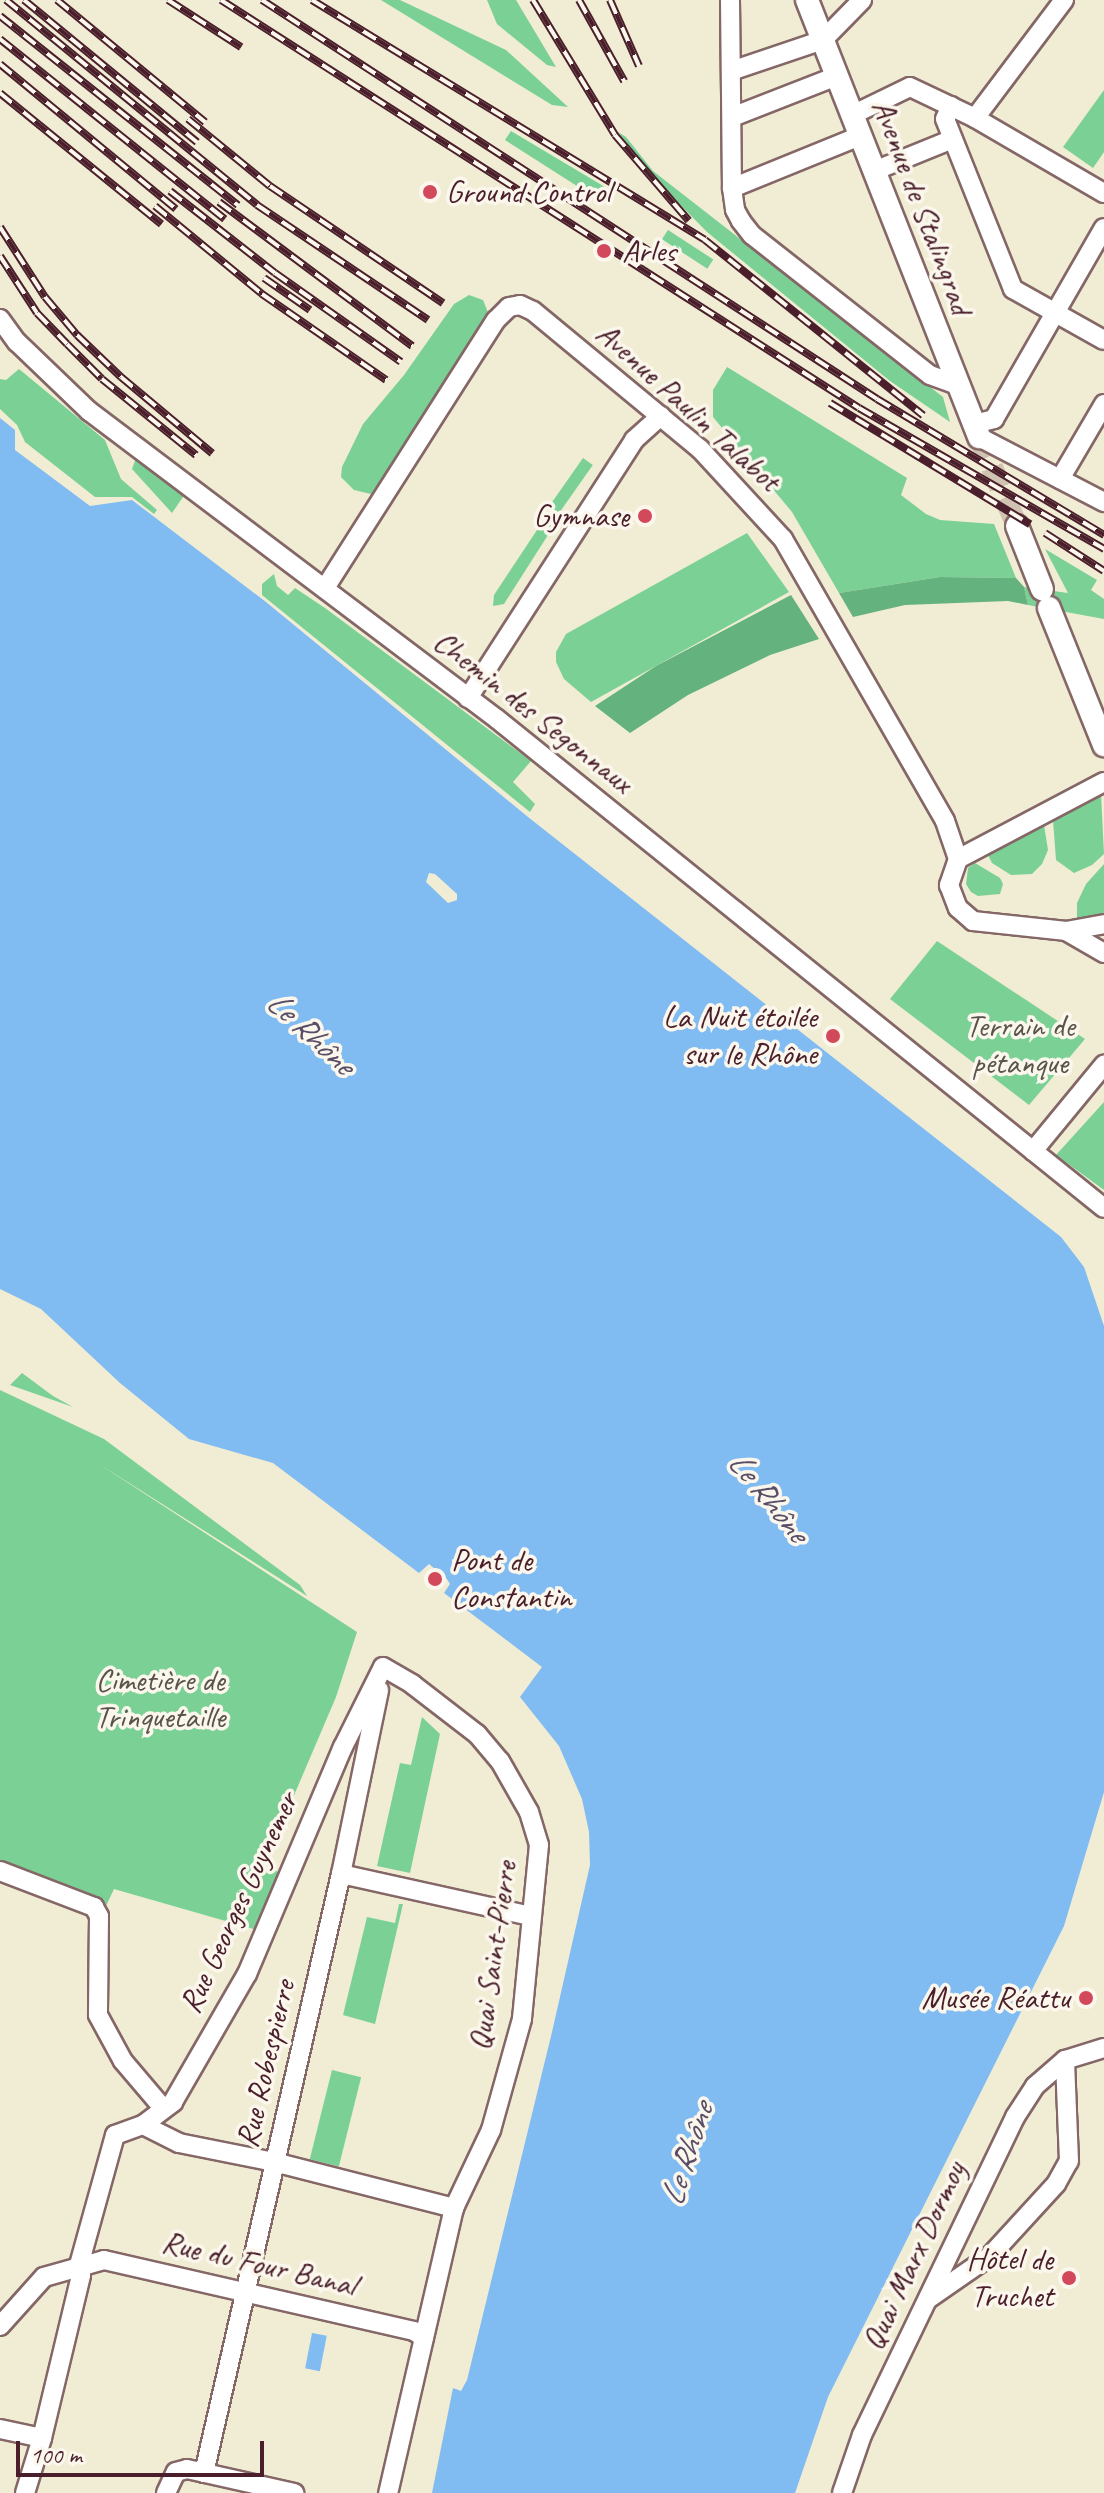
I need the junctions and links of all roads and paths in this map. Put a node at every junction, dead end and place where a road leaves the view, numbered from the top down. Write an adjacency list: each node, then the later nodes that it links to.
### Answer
1 (730, 0): 6 (street)
2 (807, 0): 5 (main road, Avenue de Stalingrad)
3 (862, 0): 5 (street)
4 (1064, 0): 10 (street)
5 (823, 40): 6 (street); 7 (main road, Avenue de Stalingrad)
6 (731, 71): 9 (street)
7 (837, 76): 9 (street); 11 (main road, Avenue de Stalingrad)
8 (951, 106): 10 (street); 11 (street); 12 (street)
9 (732, 117): 14 (street)
10 (975, 118): 15 (street)
11 (856, 126): 13 (main road, Avenue de Stalingrad); 14 (street)
12 (953, 139): 13 (street); 17 (street)
13 (874, 171): 20 (main road, Avenue de Stalingrad)
14 (732, 188): 20 (street)
15 (1104, 193)
16 (1104, 228): 17 (street)
17 (1056, 312): 19 (street); 23 (street)
18 (0, 319): 27 (street, Chemin des Segonnaux)
19 (1104, 340)
20 (958, 385): 23 (main road, Avenue de Stalingrad)
21 (1104, 404): 24 (street)
22 (661, 416): 27 (street, Avenue Paulin Talabot); 28 (street); 31 (street, Avenue Paulin Talabot)
23 (976, 430): 24 (street)
24 (1060, 479): 25 (street)
25 (1104, 502)
26 (1017, 526): 29 (main road)
27 (325, 588): 28 (street, Chemin des Segonnaux)
28 (468, 698): 36 (street, Chemin des Segonnaux)
29 (1104, 745)
30 (1104, 782): 31 (street)
31 (958, 859): 33 (street, Avenue Paulin Talabot)
32 (1104, 924): 33 (street)
33 (1066, 931): 34 (street, Avenue Paulin Talabot)
34 (1104, 953)
35 (1104, 1065): 36 (street)
36 (1033, 1151): 37 (street, Chemin des Segonnaux)
37 (1104, 1208)
38 (383, 1667): 40 (street, Rue Robespierre); 41 (street, Quai Saint-Pierre); 44 (street, Rue Georges Guynemer)
39 (0, 1871): 44 (street)
40 (341, 1874): 41 (street); 46 (street, Rue Robespierre)
41 (531, 1916): 47 (street, Quai Saint-Pierre)
42 (1104, 2048): 43 (street)
43 (1065, 2060): 50 (street, Quai Marx Dormoy); 50 (street)
44 (163, 2108): 45 (street, Rue Georges Guynemer)
45 (143, 2125): 46 (street); 48 (street, Rue Georges Guynemer)
46 (274, 2162): 47 (street); 49 (street, Rue Robespierre)
47 (454, 2208): 52 (street, Quai Saint-Pierre)
48 (79, 2265): 49 (street, Rue du Four Banal); 51 (street); 54 (street)
49 (244, 2290): 52 (street, Rue du Four Banal); 55 (street, Rue Robespierre)
50 (927, 2299): 60 (street, Quai Marx Dormoy)
51 (0, 2326)
52 (424, 2338): 59 (street, Quai Saint-Pierre)
53 (0, 2429): 54 (street)
54 (42, 2438): 56 (street)
55 (204, 2473): 57 (street); 58 (street)
56 (25, 2493)
57 (166, 2493)
58 (294, 2493)
59 (388, 2493)
60 (842, 2493)

